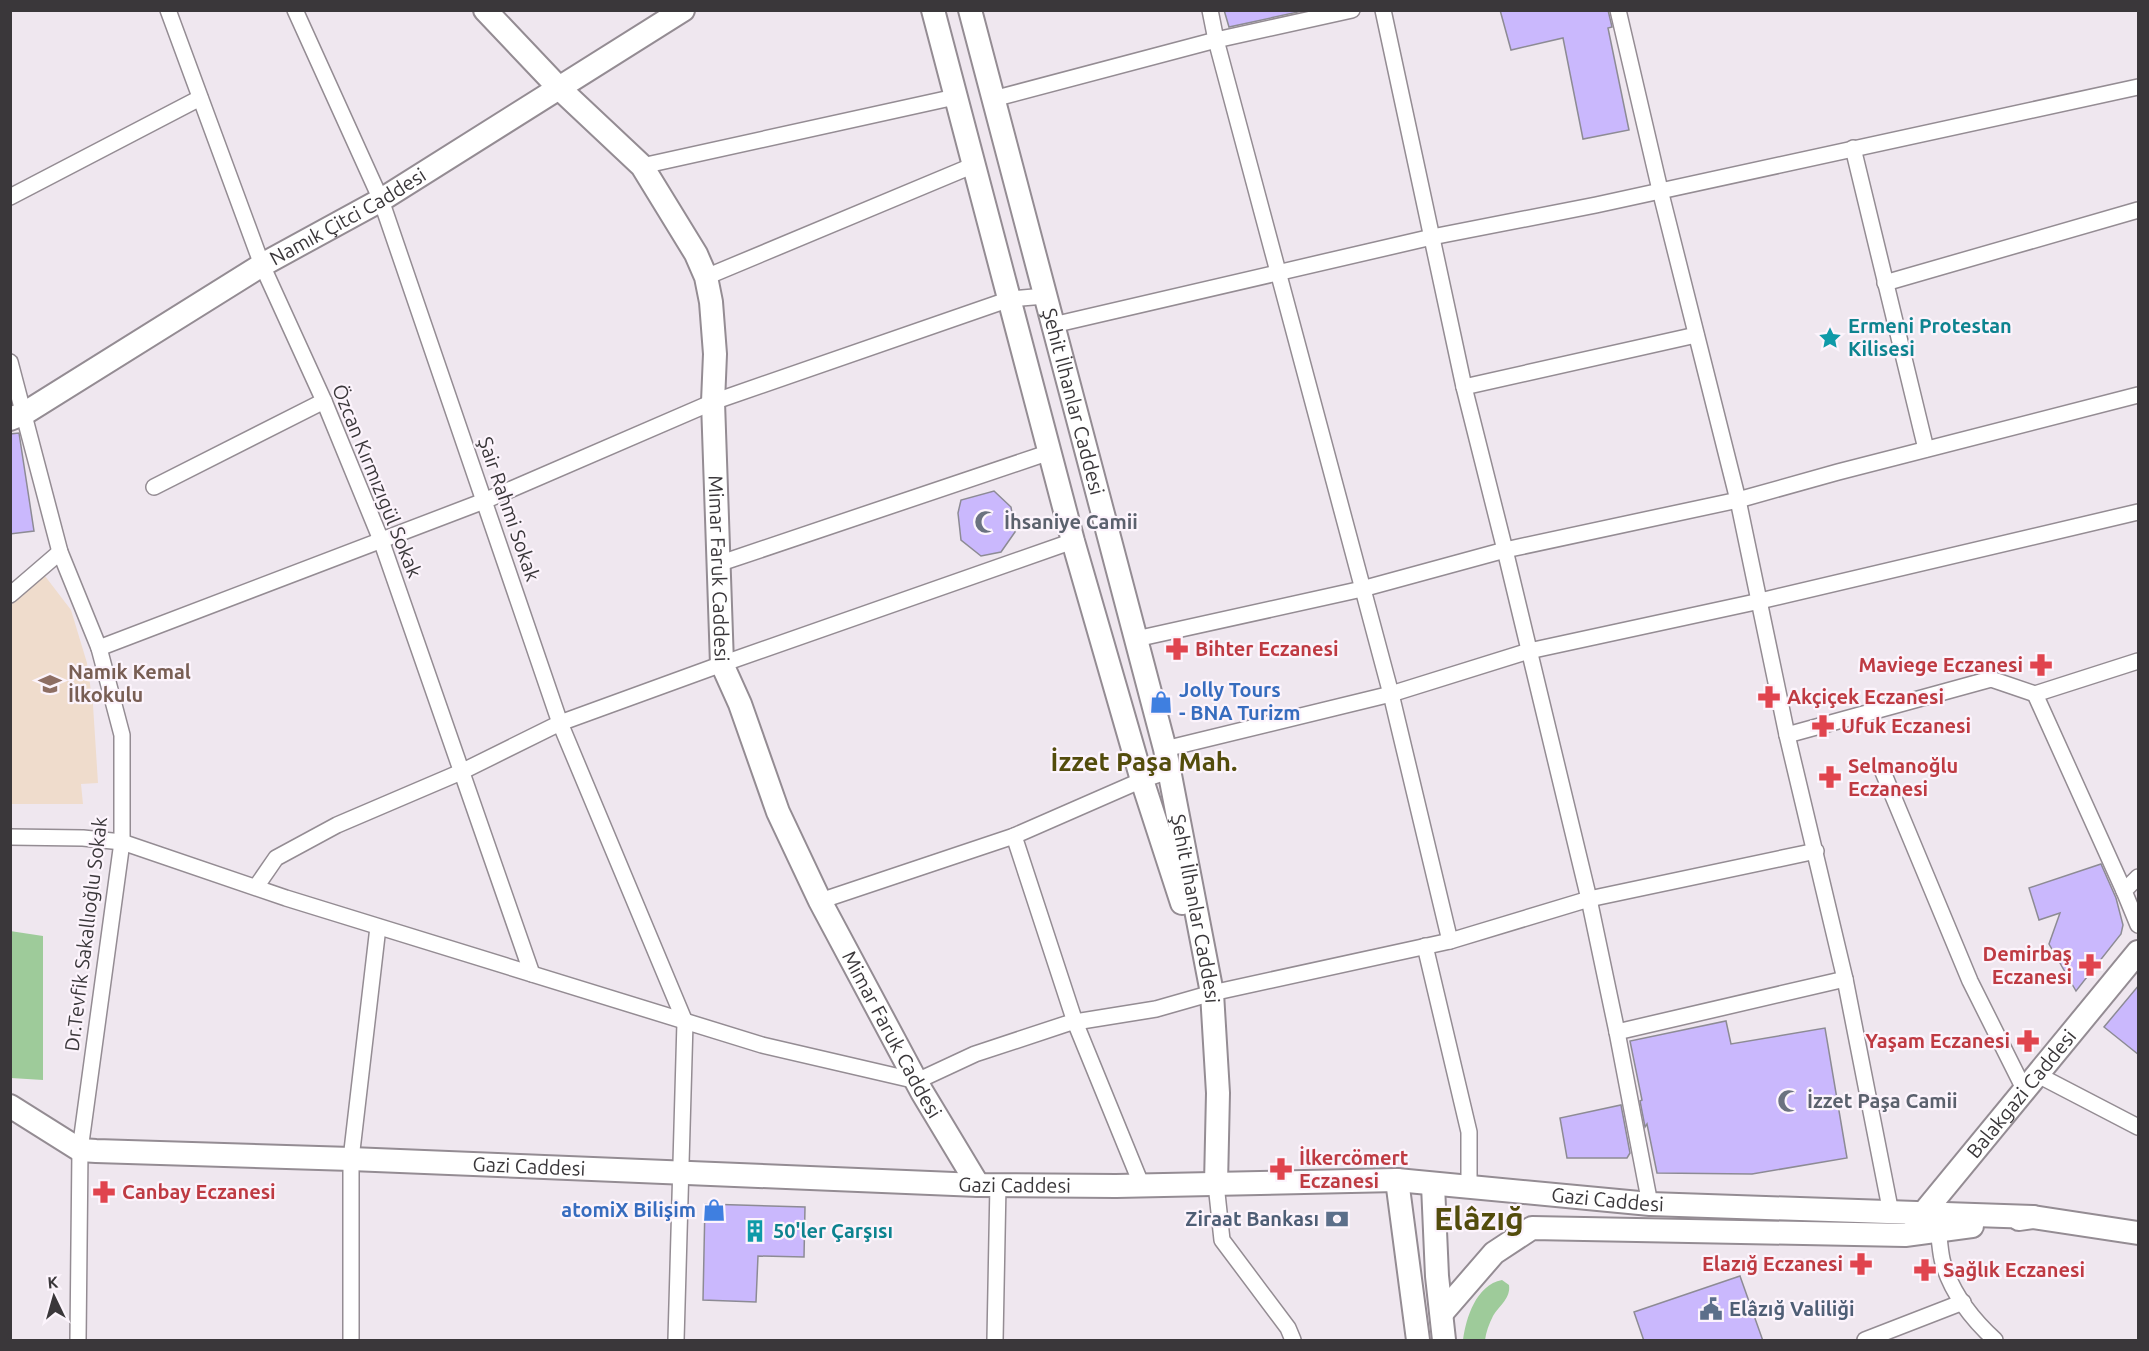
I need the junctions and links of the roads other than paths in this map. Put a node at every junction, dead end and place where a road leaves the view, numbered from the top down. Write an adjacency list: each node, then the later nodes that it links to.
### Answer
1 (168, 10): 15 (street, Özcan Kırmızıgül Sokak)
2 (295, 10): 22 (street, Şair Rahmi Sokak)
3 (485, 10): 13 (street, Mimar Faruk Caddesi)
4 (683, 10): 13 (street, Namık Çitci Caddesi)
5 (933, 10): 14 (street, Şehit İlhanlar Caddesi)
6 (970, 10): 16 (street, Şehit İlhanlar Caddesi)
7 (1210, 10): 11 (street)
8 (1352, 10): 11 (street)
9 (1383, 10): 24 (street)
10 (1618, 10): 20 (street)
11 (1216, 40): 16 (street); 26 (street)
12 (2139, 87): 17 (street)
13 (559, 88): 19 (street, Mimar Faruk Caddesi); 22 (street, Namık Çitci Caddesi)
14 (956, 97): 18 (street, Şehit İlhanlar Caddesi); 19 (street)
15 (200, 98): 21 (street); 25 (street, Özcan Kırmızıgül Sokak)
16 (993, 99): 29 (street, Şehit İlhanlar Caddesi)
17 (1853, 148): 20 (street); 28 (street)
18 (974, 165): 27 (street); 30 (street, Şehit İlhanlar Caddesi)
19 (642, 166): 27 (street, Mimar Faruk Caddesi)
20 (1660, 190): 24 (street); 32 (street)
21 (10, 197)
22 (381, 200): 25 (street, Namık Çitci Caddesi); 43 (street, Şair Rahmi Sokak)
23 (2139, 210): 28 (street)
24 (1431, 237): 26 (street); 34 (street)
25 (262, 265): 36 (street, Özcan Kırmızıgül Sokak); 38 (street, Namık Çitci Caddesi)
26 (1278, 271): 31 (street); 50 (street)
27 (706, 277): 37 (street, Mimar Faruk Caddesi)
28 (1886, 283): 39 (street)
29 (1045, 296): 30 (street); 31 (street, Şehit İlhanlar Caddesi)
30 (1010, 298): 37 (street); 40 (street, Şehit İlhanlar Caddesi)
31 (1053, 325): 53 (street, Şehit İlhanlar Caddesi)
32 (1696, 335): 34 (street); 42 (street)
33 (10, 362): 38 (street, Dr.Tevfik Sakallıoğlu Sokak)
34 (1464, 387): 47 (street)
35 (2139, 395): 39 (street)
36 (324, 401): 41 (street); 45 (street, Özcan Kırmızıgül Sokak)
37 (713, 402): 43 (street); 49 (street, Mimar Faruk Caddesi)
38 (18, 416): 48 (street, Dr.Tevfik Sakallıoğlu Sokak)
39 (1926, 449): 42 (street)
40 (1050, 452): 46 (street, Şehit İlhanlar Caddesi); 49 (street)
41 (154, 487)
42 (1738, 500): 47 (street); 52 (street)
43 (484, 501): 45 (street); 60 (street, Şair Rahmi Sokak)
44 (2139, 512): 52 (street)
45 (381, 540): 54 (street); 63 (street, Özcan Kırmızıgül Sokak)
46 (1072, 541): 57 (street); 65 (street, Şehit İlhanlar Caddesi)
47 (1505, 550): 50 (street); 55 (street)
48 (60, 552): 51 (street); 54 (street, Dr.Tevfik Sakallıoğlu Sokak)
49 (718, 564): 57 (street, Mimar Faruk Caddesi)
50 (1362, 589): 53 (street); 58 (street)
51 (10, 595)
52 (1760, 601): 55 (street); 61 (street)
53 (1136, 639): 62 (street, Şehit İlhanlar Caddesi)
54 (99, 648): 68 (street, Dr.Tevfik Sakallıoğlu Sokak)
55 (1529, 651): 58 (street); 73 (street)
56 (2138, 662): 59 (street)
57 (722, 663): 60 (street); 74 (street, Mimar Faruk Caddesi)
58 (1392, 694): 62 (street); 77 (street)
59 (2035, 694): 61 (street); 72 (street)
60 (560, 723): 63 (street); 83 (street, Şair Rahmi Sokak)
61 (1787, 735): 69 (street)
62 (1167, 760): 65 (street); 82 (street, Şehit İlhanlar Caddesi)
63 (461, 772): 71 (street); 80 (street, Özcan Kırmızıgül Sokak)
64 (1883, 772): 87 (street)
65 (1142, 780): 66 (street); 82 (street, Şehit İlhanlar Caddesi)
66 (1014, 836): 74 (street); 84 (street)
67 (10, 837): 68 (street)
68 (122, 842): 71 (street); 90 (street, Dr.Tevfik Sakallıoğlu Sokak)
69 (1816, 851): 73 (street); 81 (street)
70 (2139, 877): 72 (street)
71 (256, 887): 76 (street)
72 (2124, 891): 75 (street)
73 (1589, 899): 77 (street); 85 (street)
74 (820, 901): 86 (street, Mimar Faruk Caddesi)
75 (2139, 925)
76 (378, 927): 80 (street); 91 (street)
77 (1450, 941): 78 (street)
78 (1425, 946): 82 (street); 98 (street)
79 (2139, 952): 87 (street, Balakgazi Caddesi)
80 (531, 974): 83 (street)
81 (1845, 979): 85 (street); 100 (street)
82 (1212, 993): 84 (street); 95 (street)
83 (685, 1022): 86 (street); 92 (street)
84 (1075, 1022): 86 (street); 97 (street)
85 (1617, 1032): 99 (street)
86 (917, 1082): 94 (street, Mimar Faruk Caddesi)
87 (2030, 1082): 89 (street); 101 (street, Balakgazi Caddesi)
88 (10, 1106): 90 (street)
89 (2139, 1127)
90 (80, 1150): 91 (street, Gazi Caddesi); 109 (street, Dr.Tevfik Sakallıoğlu Sokak)
91 (351, 1159): 92 (street, Gazi Caddesi); 110 (street)
92 (681, 1172): 94 (street, Gazi Caddesi); 111 (street)
93 (1397, 1180): 95 (street, Gazi Caddesi); 96 (street, Gazi Caddesi); 114 (street)
94 (988, 1184): 97 (street, Gazi Caddesi); 112 (street)
95 (1216, 1184): 97 (street, Gazi Caddesi); 113 (street)
96 (1433, 1185): 98 (street, Gazi Caddesi); 107 (street)
97 (1142, 1186)
98 (1469, 1187): 99 (street, Gazi Caddesi)
99 (1650, 1204): 100 (street, Gazi Caddesi)
100 (1891, 1213): 101 (street, Gazi Caddesi)
101 (1923, 1214): 102 (street, Gazi Caddesi); 105 (street, Balakgazi Caddesi)
102 (2033, 1217): 103 (street); 104 (street)
103 (1938, 1230): 105 (street); 106 (street)
104 (2139, 1233)
105 (1905, 1235): 107 (street)
106 (1963, 1302): 108 (street); 116 (street)
107 (1442, 1313): 115 (street)
108 (1869, 1340)
109 (78, 1341)
110 (351, 1341)
111 (676, 1341)
112 (995, 1341)
113 (1293, 1341)
114 (1418, 1341)
115 (1444, 1341)
116 (1995, 1341)

